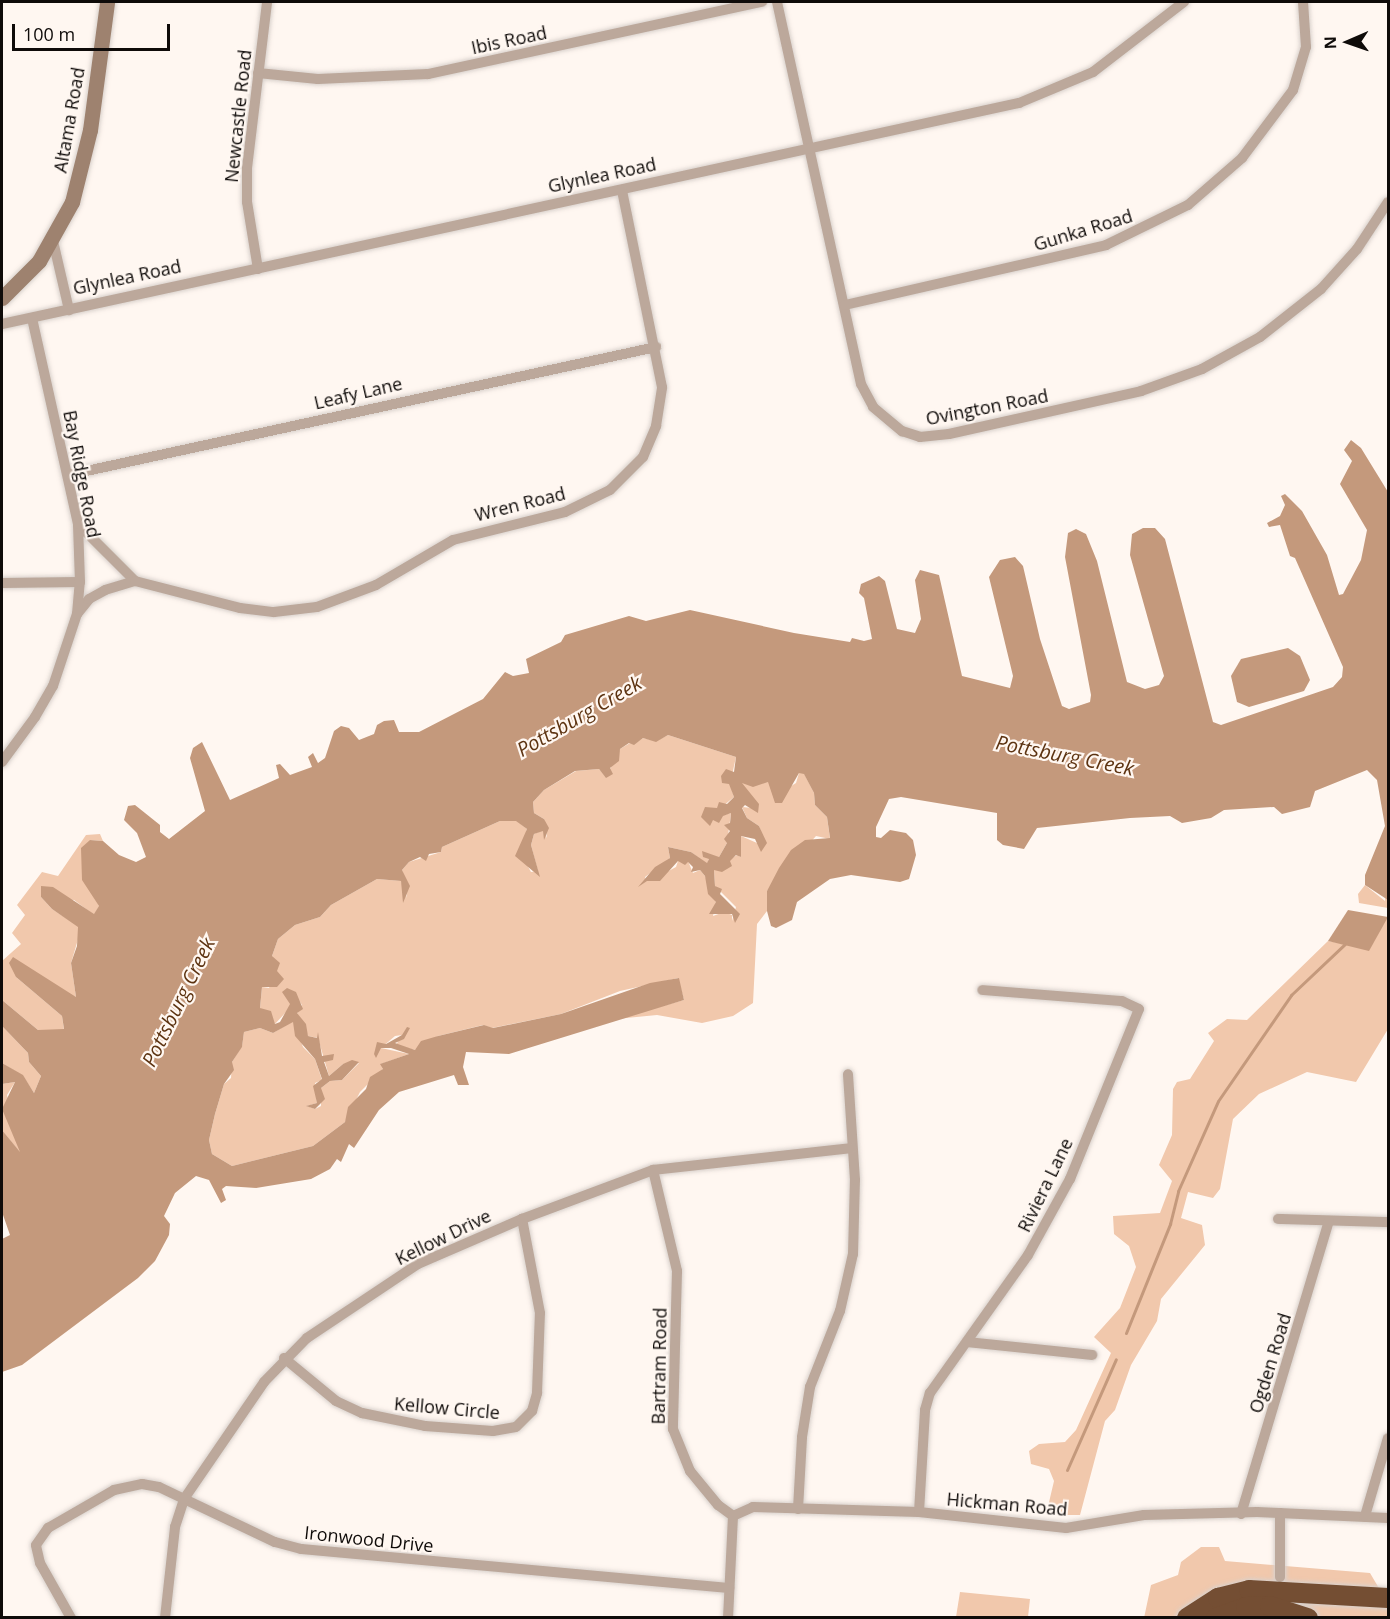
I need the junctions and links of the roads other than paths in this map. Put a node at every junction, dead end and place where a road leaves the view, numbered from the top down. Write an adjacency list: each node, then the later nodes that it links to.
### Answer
1 (107, 2): 11 (street, Altama Road)
2 (267, 2): 7 (street, Newcastle Road)
3 (762, 2): 7 (street, Ibis Road)
4 (777, 2): 8 (street, Ovington Road)
5 (1184, 2): 8 (street, Glynlea Road)
6 (1303, 2): 14 (street, Gunka Road)
7 (258, 73): 12 (street, Newcastle Road)
8 (810, 149): 9 (street, Glynlea Road); 14 (street, Ovington Road)
9 (622, 190): 12 (street, Glynlea Road); 18 (street, Wren Road)
10 (1389, 202): 14 (street, Ovington Road)
11 (53, 241): 13 (street); 15 (street)
12 (258, 269): 15 (street, Glynlea Road)
13 (2, 298)
14 (845, 305)
15 (69, 310): 16 (street, Glynlea Road)
16 (32, 318): 17 (street, Glynlea Road); 19 (street, Bay Ridge Road)
17 (2, 324)
18 (656, 346): 19 (street, Leafy Lane); 21 (street, Wren Road)
19 (68, 475): 20 (street, Bay Ridge Road)
20 (78, 524): 21 (street); 22 (street, Bay Ridge Road)
21 (135, 581): 24 (street)
22 (80, 582): 23 (street); 24 (street, Bay Ridge Road)
23 (2, 583)
24 (77, 614): 25 (street, Bay Ridge Road)
25 (2, 762)
26 (982, 990): 34 (street, Riviera Lane)
27 (848, 1074): 28 (street)
28 (852, 1148): 29 (street, Kellow Drive); 39 (street)
29 (653, 1170): 30 (street, Kellow Drive); 43 (street, Bartram Road)
30 (522, 1219): 36 (street, Kellow Drive); 36 (street, Kellow Circle)
31 (1278, 1219): 32 (street)
32 (1329, 1221): 33 (street); 42 (street, Ogden Road)
33 (1389, 1222)
34 (967, 1342): 35 (street); 40 (street, Riviera Lane)
35 (1092, 1355)
36 (284, 1358): 38 (street, Kellow Drive)
37 (1389, 1438): 44 (street)
38 (184, 1499): 47 (street, Ironwood Drive); 49 (street, Ironwood Drive); 50 (street, Kellow Drive)
39 (798, 1509): 40 (street, Hickman Road); 43 (street, Hickman Road)
40 (919, 1512): 42 (street, Hickman Road)
41 (1280, 1512): 42 (street, Hickman Road); 44 (street, Hickman Road); 46 (street)
42 (1241, 1514)
43 (733, 1516): 47 (street)
44 (1365, 1516): 45 (street, Hickman Road)
45 (1389, 1518)
46 (1280, 1577)
47 (729, 1588): 51 (street)
48 (1389, 1598): 52 (highway)
49 (70, 1617)
50 (165, 1617)
51 (728, 1617)
52 (1187, 1617)
53 (1216, 1617): 54 (highway)
54 (1308, 1617)

